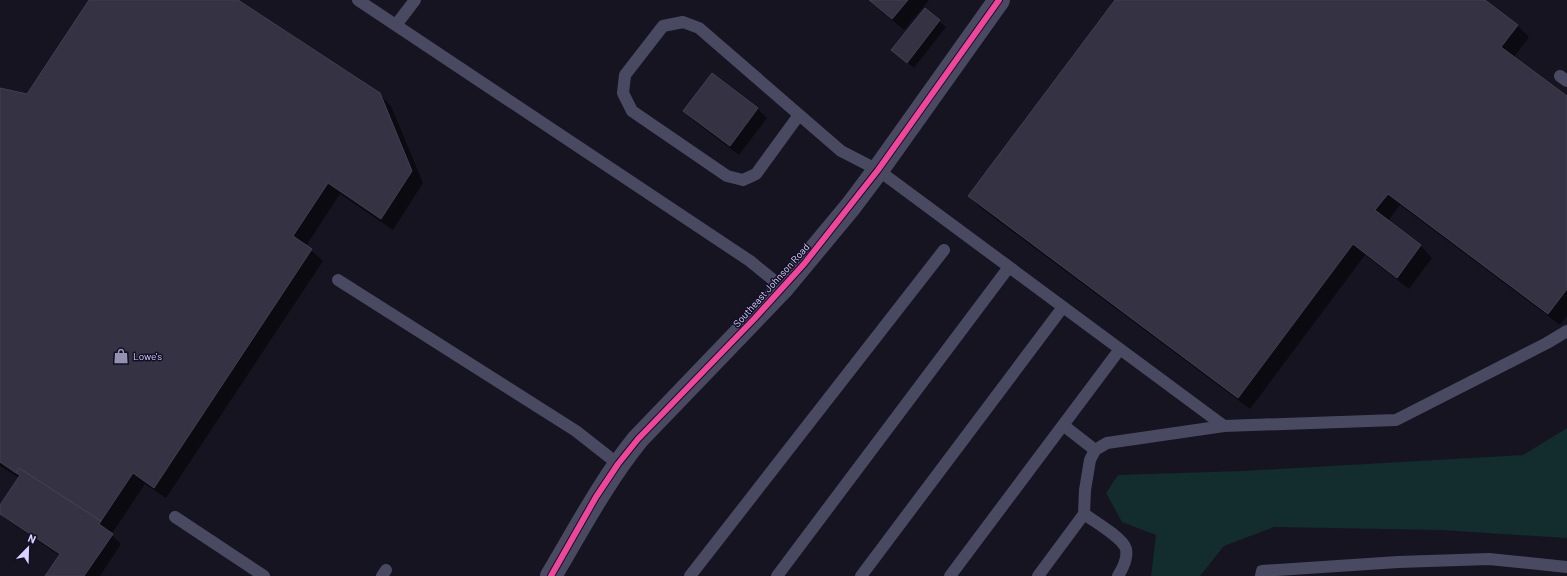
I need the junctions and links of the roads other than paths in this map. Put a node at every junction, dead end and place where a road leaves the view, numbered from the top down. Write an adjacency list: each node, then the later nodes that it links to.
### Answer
1 (358, 0): 4 (lane)
2 (415, 0): 4 (lane)
3 (999, 0): 6 (street, Southeast Johnson Road)
4 (396, 25): 10 (lane)
5 (799, 115): 5 (lane); 6 (lane)
6 (878, 170): 8 (lane); 10 (street, Southeast Johnson Road)
7 (944, 250): 23 (lane)
8 (1009, 267): 11 (lane); 24 (lane)
9 (338, 280): 17 (lane)
10 (784, 288): 17 (street, Southeast Johnson Road)
11 (1063, 307): 13 (lane); 25 (lane)
12 (1567, 331): 15 (lane)
13 (1120, 349): 14 (lane); 15 (lane)
14 (1063, 425): 16 (lane); 26 (lane)
15 (1224, 426): 16 (lane)
16 (1095, 450): 18 (lane)
17 (618, 464): 21 (street, Southeast Johnson Road)
18 (1084, 514): 27 (lane); 28 (lane)
19 (175, 517): 22 (lane)
20 (1567, 567): 29 (lane)
21 (554, 575)
22 (264, 576)
23 (690, 576)
24 (777, 576)
25 (861, 576)
26 (950, 576)
27 (1038, 576)
28 (1118, 576)
29 (1261, 576)

